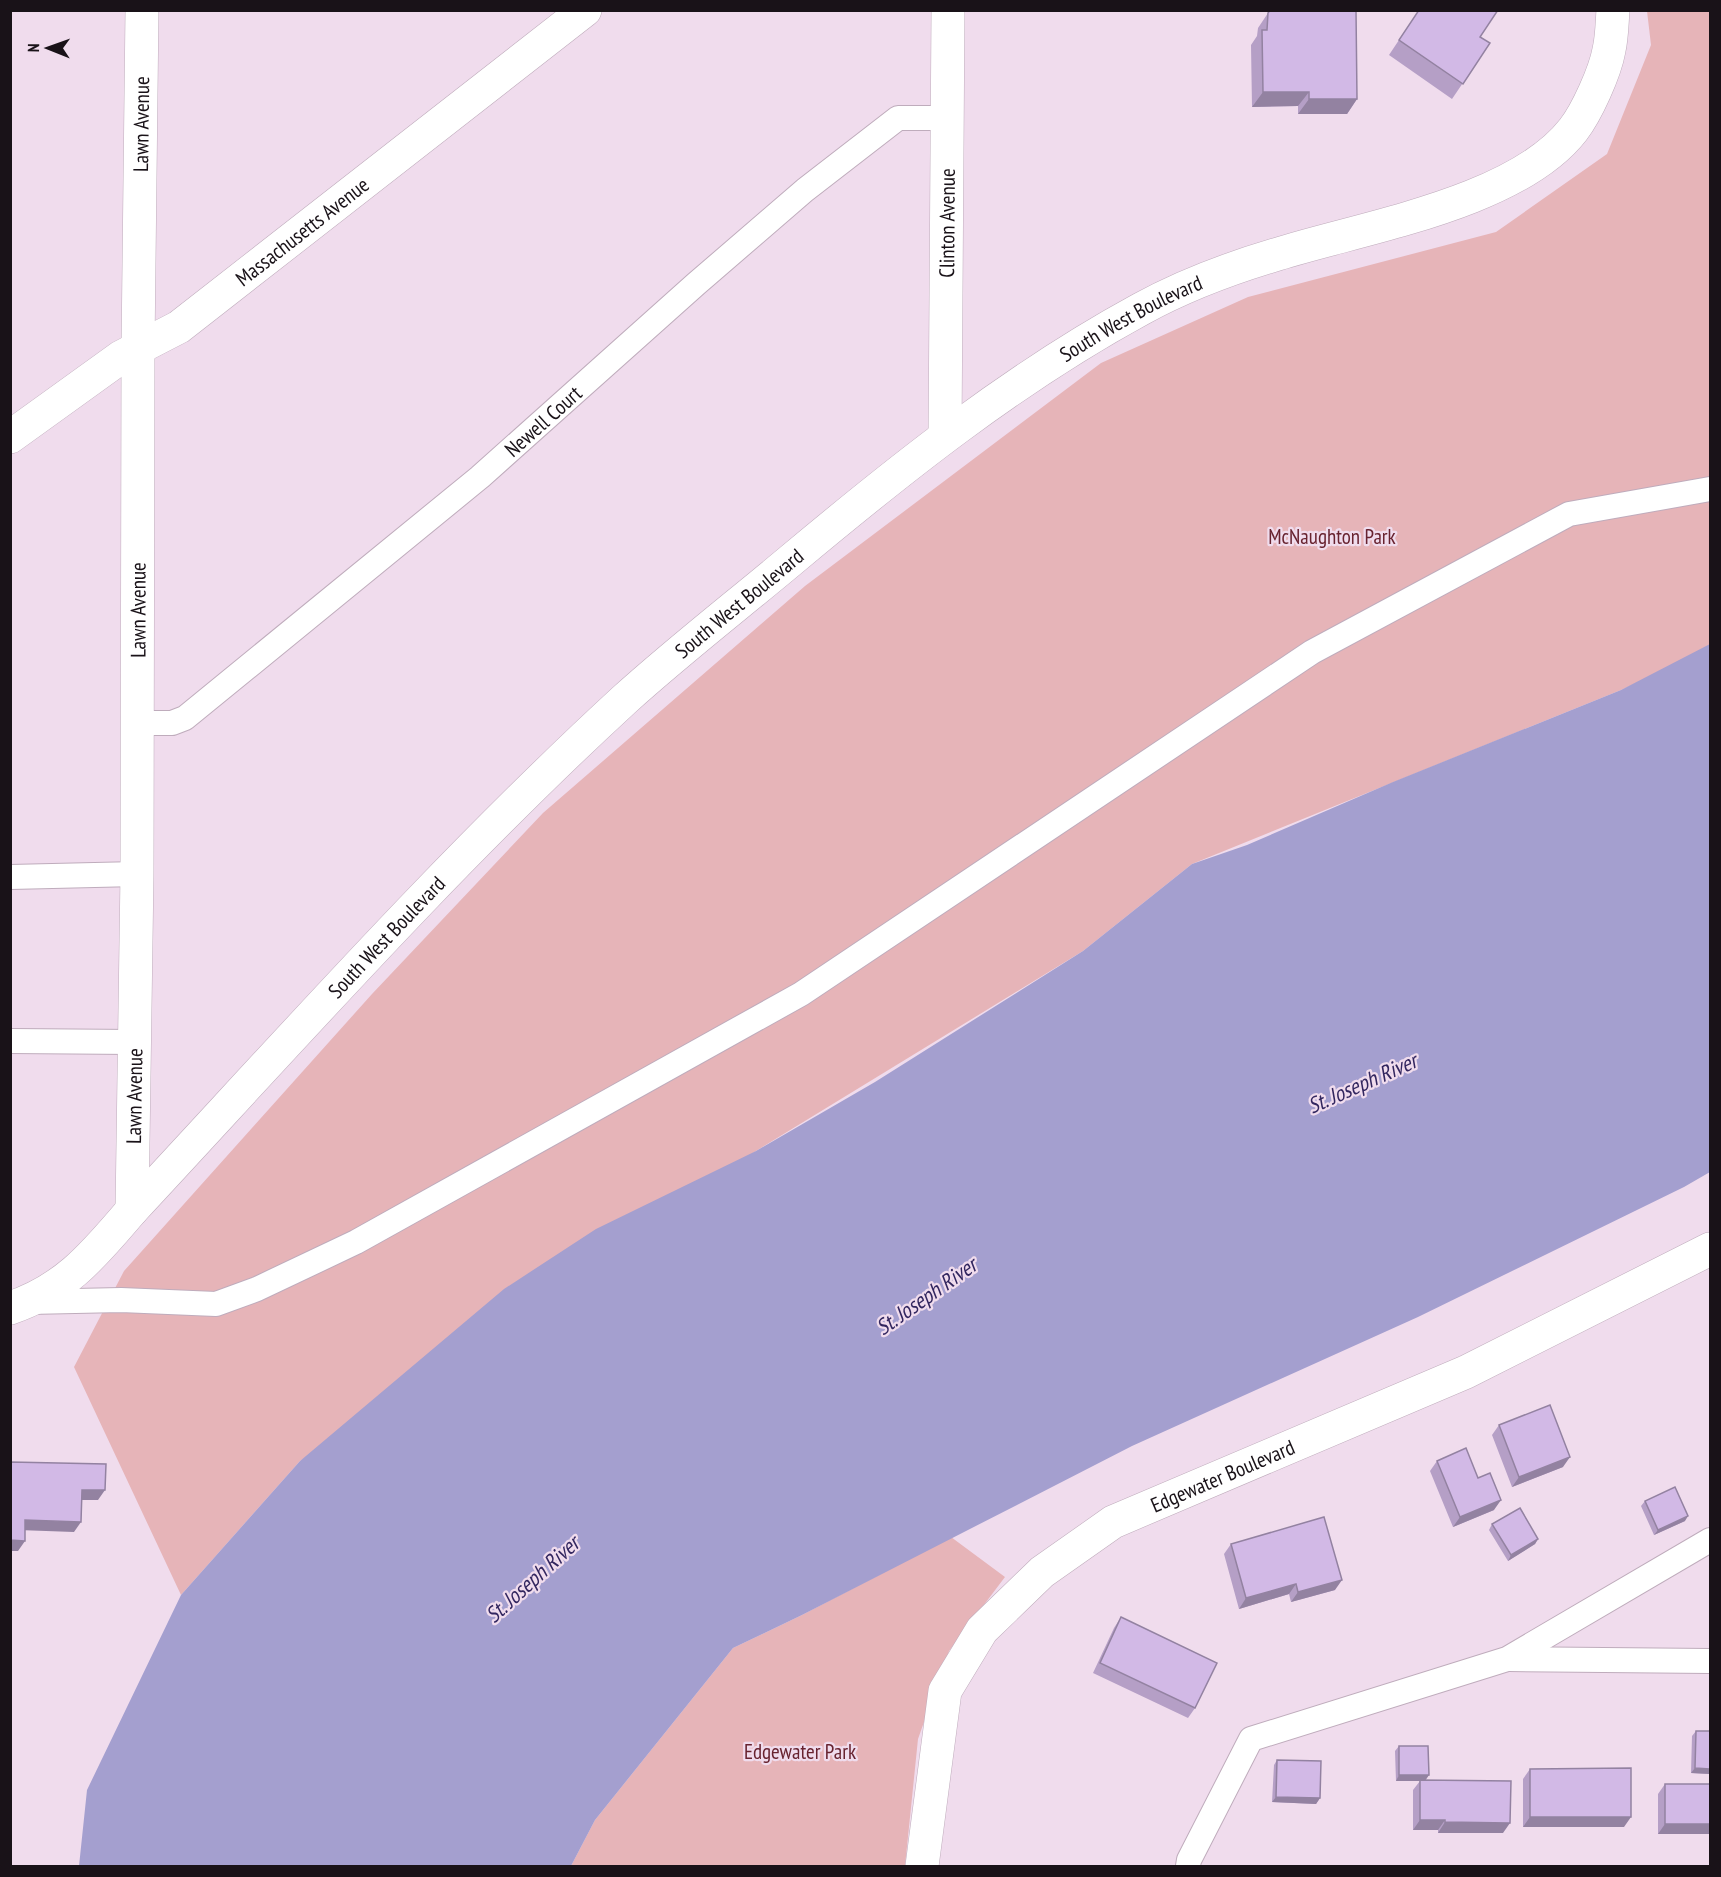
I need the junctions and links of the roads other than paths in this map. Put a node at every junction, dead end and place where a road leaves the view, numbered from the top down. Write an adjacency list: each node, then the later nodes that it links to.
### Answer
1 (142, 10): 6 (street, Lawn Avenue)
2 (585, 10): 6 (street, Massachusetts Avenue)
3 (948, 10): 5 (street, Clinton Avenue)
4 (1613, 10): 7 (street, South West Boulevard)
5 (946, 118): 7 (street, Clinton Avenue); 10 (lane, Newell Court)
6 (138, 348): 8 (street, Massachusetts Avenue); 10 (street, Lawn Avenue)
7 (945, 436): 15 (street, South West Boulevard)
8 (10, 437)
9 (1710, 489): 17 (lane)
10 (137, 723): 11 (street, Lawn Avenue)
11 (136, 874): 12 (lane); 14 (street, Lawn Avenue)
12 (10, 878)
13 (10, 1041): 14 (lane)
14 (134, 1042): 15 (street, Lawn Avenue)
15 (132, 1210): 17 (street, South West Boulevard)
16 (1710, 1250): 21 (street, Edgewater Boulevard)
17 (20, 1305)
18 (1710, 1540): 19 (lane)
19 (1507, 1659): 20 (lane); 22 (lane)
20 (1710, 1661)
21 (922, 1866)
22 (1188, 1866)

